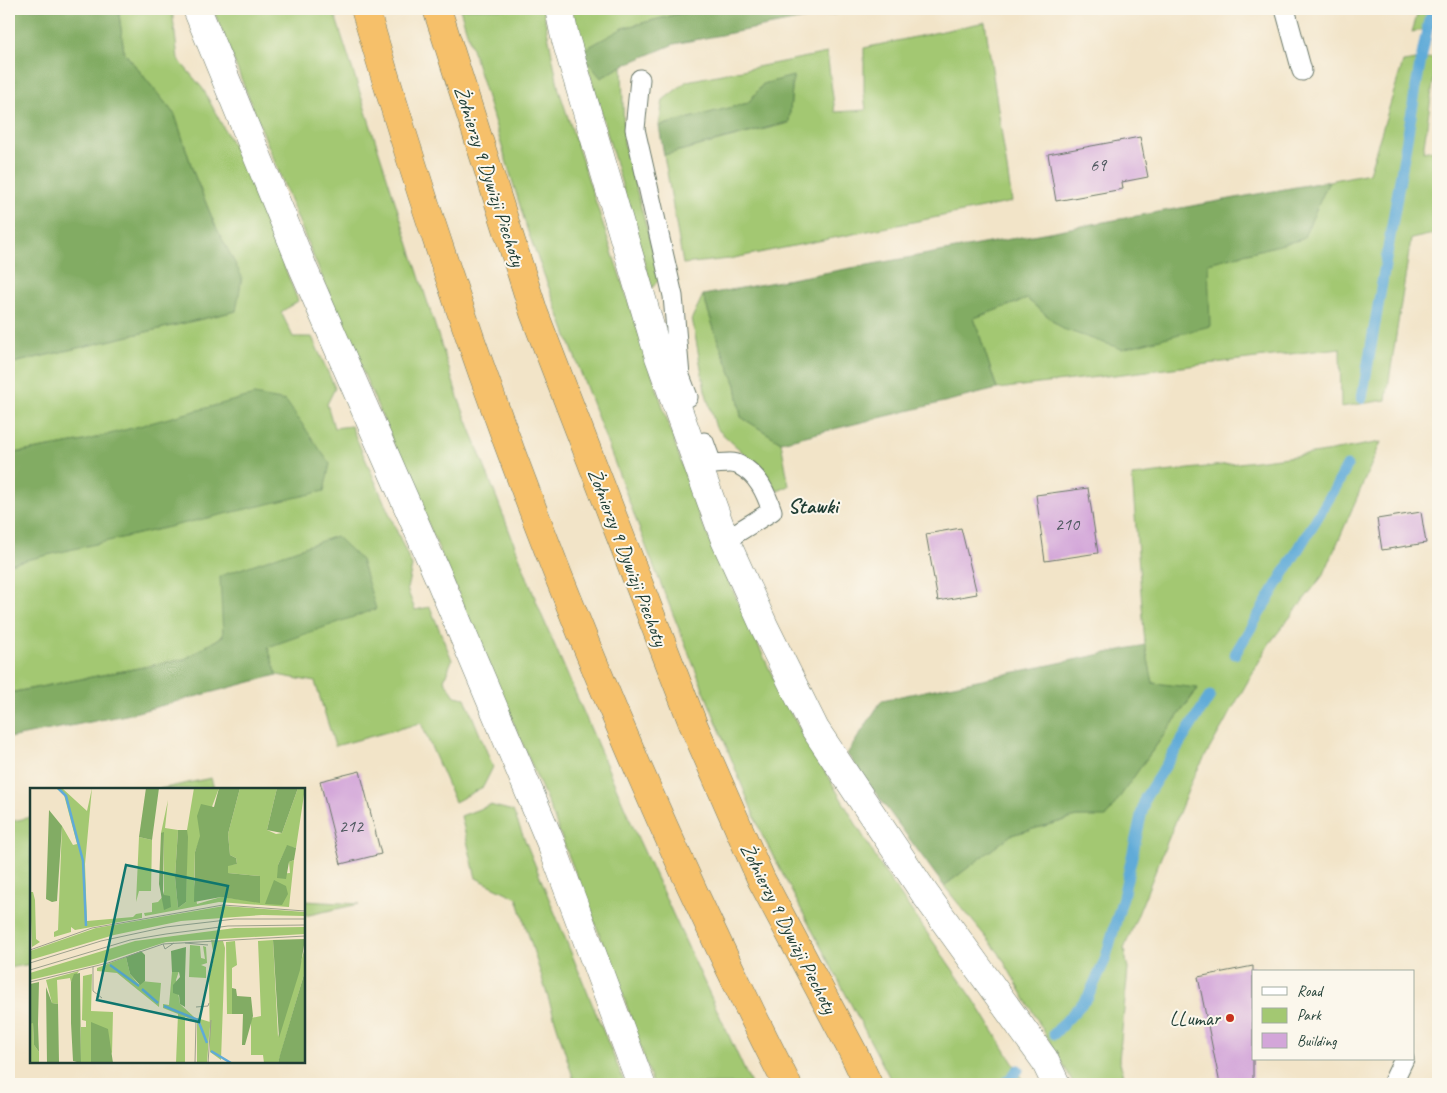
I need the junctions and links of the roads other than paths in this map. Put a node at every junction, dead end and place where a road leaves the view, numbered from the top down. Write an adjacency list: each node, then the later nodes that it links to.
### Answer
1 (198, 9): 10 (street)
2 (366, 9): 11 (highway)
3 (437, 9): 12 (highway, Żołnierzy 9 Dywizji Piechoty)
4 (559, 9): 8 (street)
5 (1285, 9): 6 (lane)
6 (1302, 71)
7 (640, 79): 8 (lane)
8 (725, 540): 13 (street)
9 (1404, 1060): 14 (lane)
10 (641, 1084)
11 (786, 1084)
12 (868, 1084)
13 (1056, 1084)
14 (1392, 1084)

